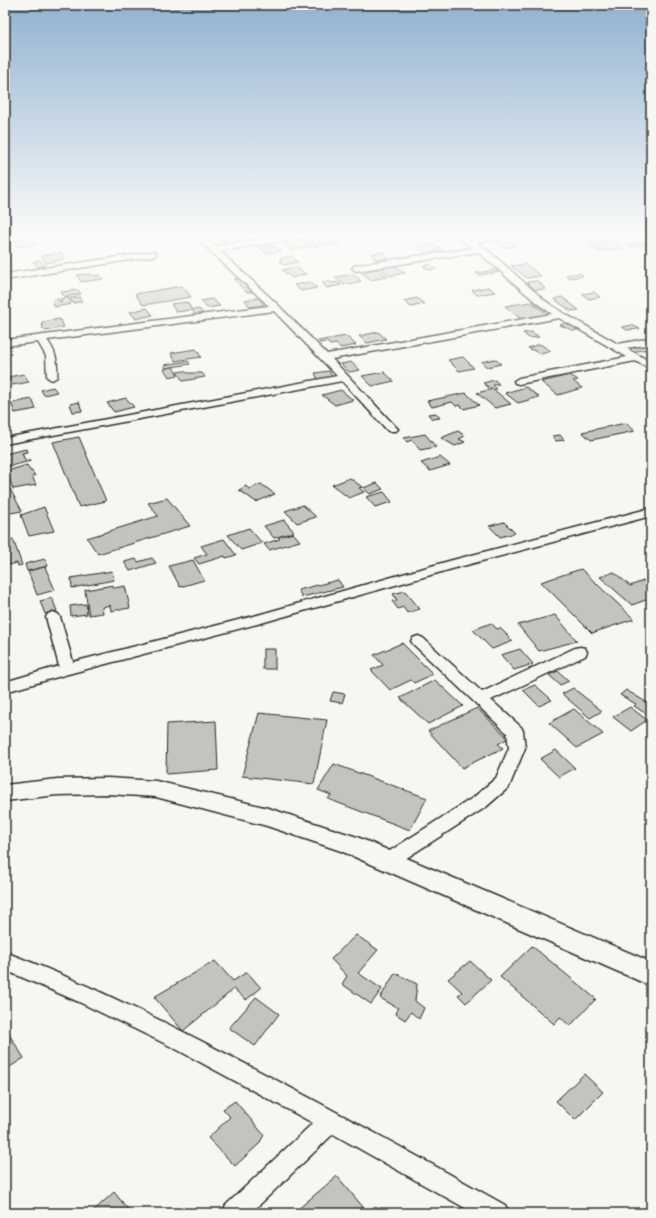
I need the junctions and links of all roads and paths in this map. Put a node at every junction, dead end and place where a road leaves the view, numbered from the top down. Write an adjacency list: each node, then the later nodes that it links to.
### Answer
1 (259, 292): 3 (street)
2 (529, 292): 4 (street)
3 (276, 308): 5 (street); 9 (street)
4 (560, 315): 8 (street); 9 (street)
5 (40, 338): 7 (street); 12 (street)
6 (651, 341): 8 (street)
7 (5, 343)
8 (616, 347): 10 (street)
9 (325, 357): 13 (street)
10 (636, 358): 11 (street); 14 (street)
11 (651, 366)
12 (52, 377)
13 (344, 378): 15 (street); 16 (street)
14 (519, 381)
15 (392, 429)
16 (5, 441)
17 (651, 512): 21 (street)
18 (53, 617): 21 (street)
19 (418, 641): 23 (street)
20 (580, 652): 23 (street)
21 (67, 669): 22 (street)
22 (5, 687)
23 (480, 699): 25 (street)
24 (5, 792): 25 (street)
25 (388, 861): 27 (street)
26 (5, 961): 28 (street)
27 (651, 974)
28 (331, 1121): 29 (street); 30 (street)
29 (234, 1213)
30 (497, 1213)

